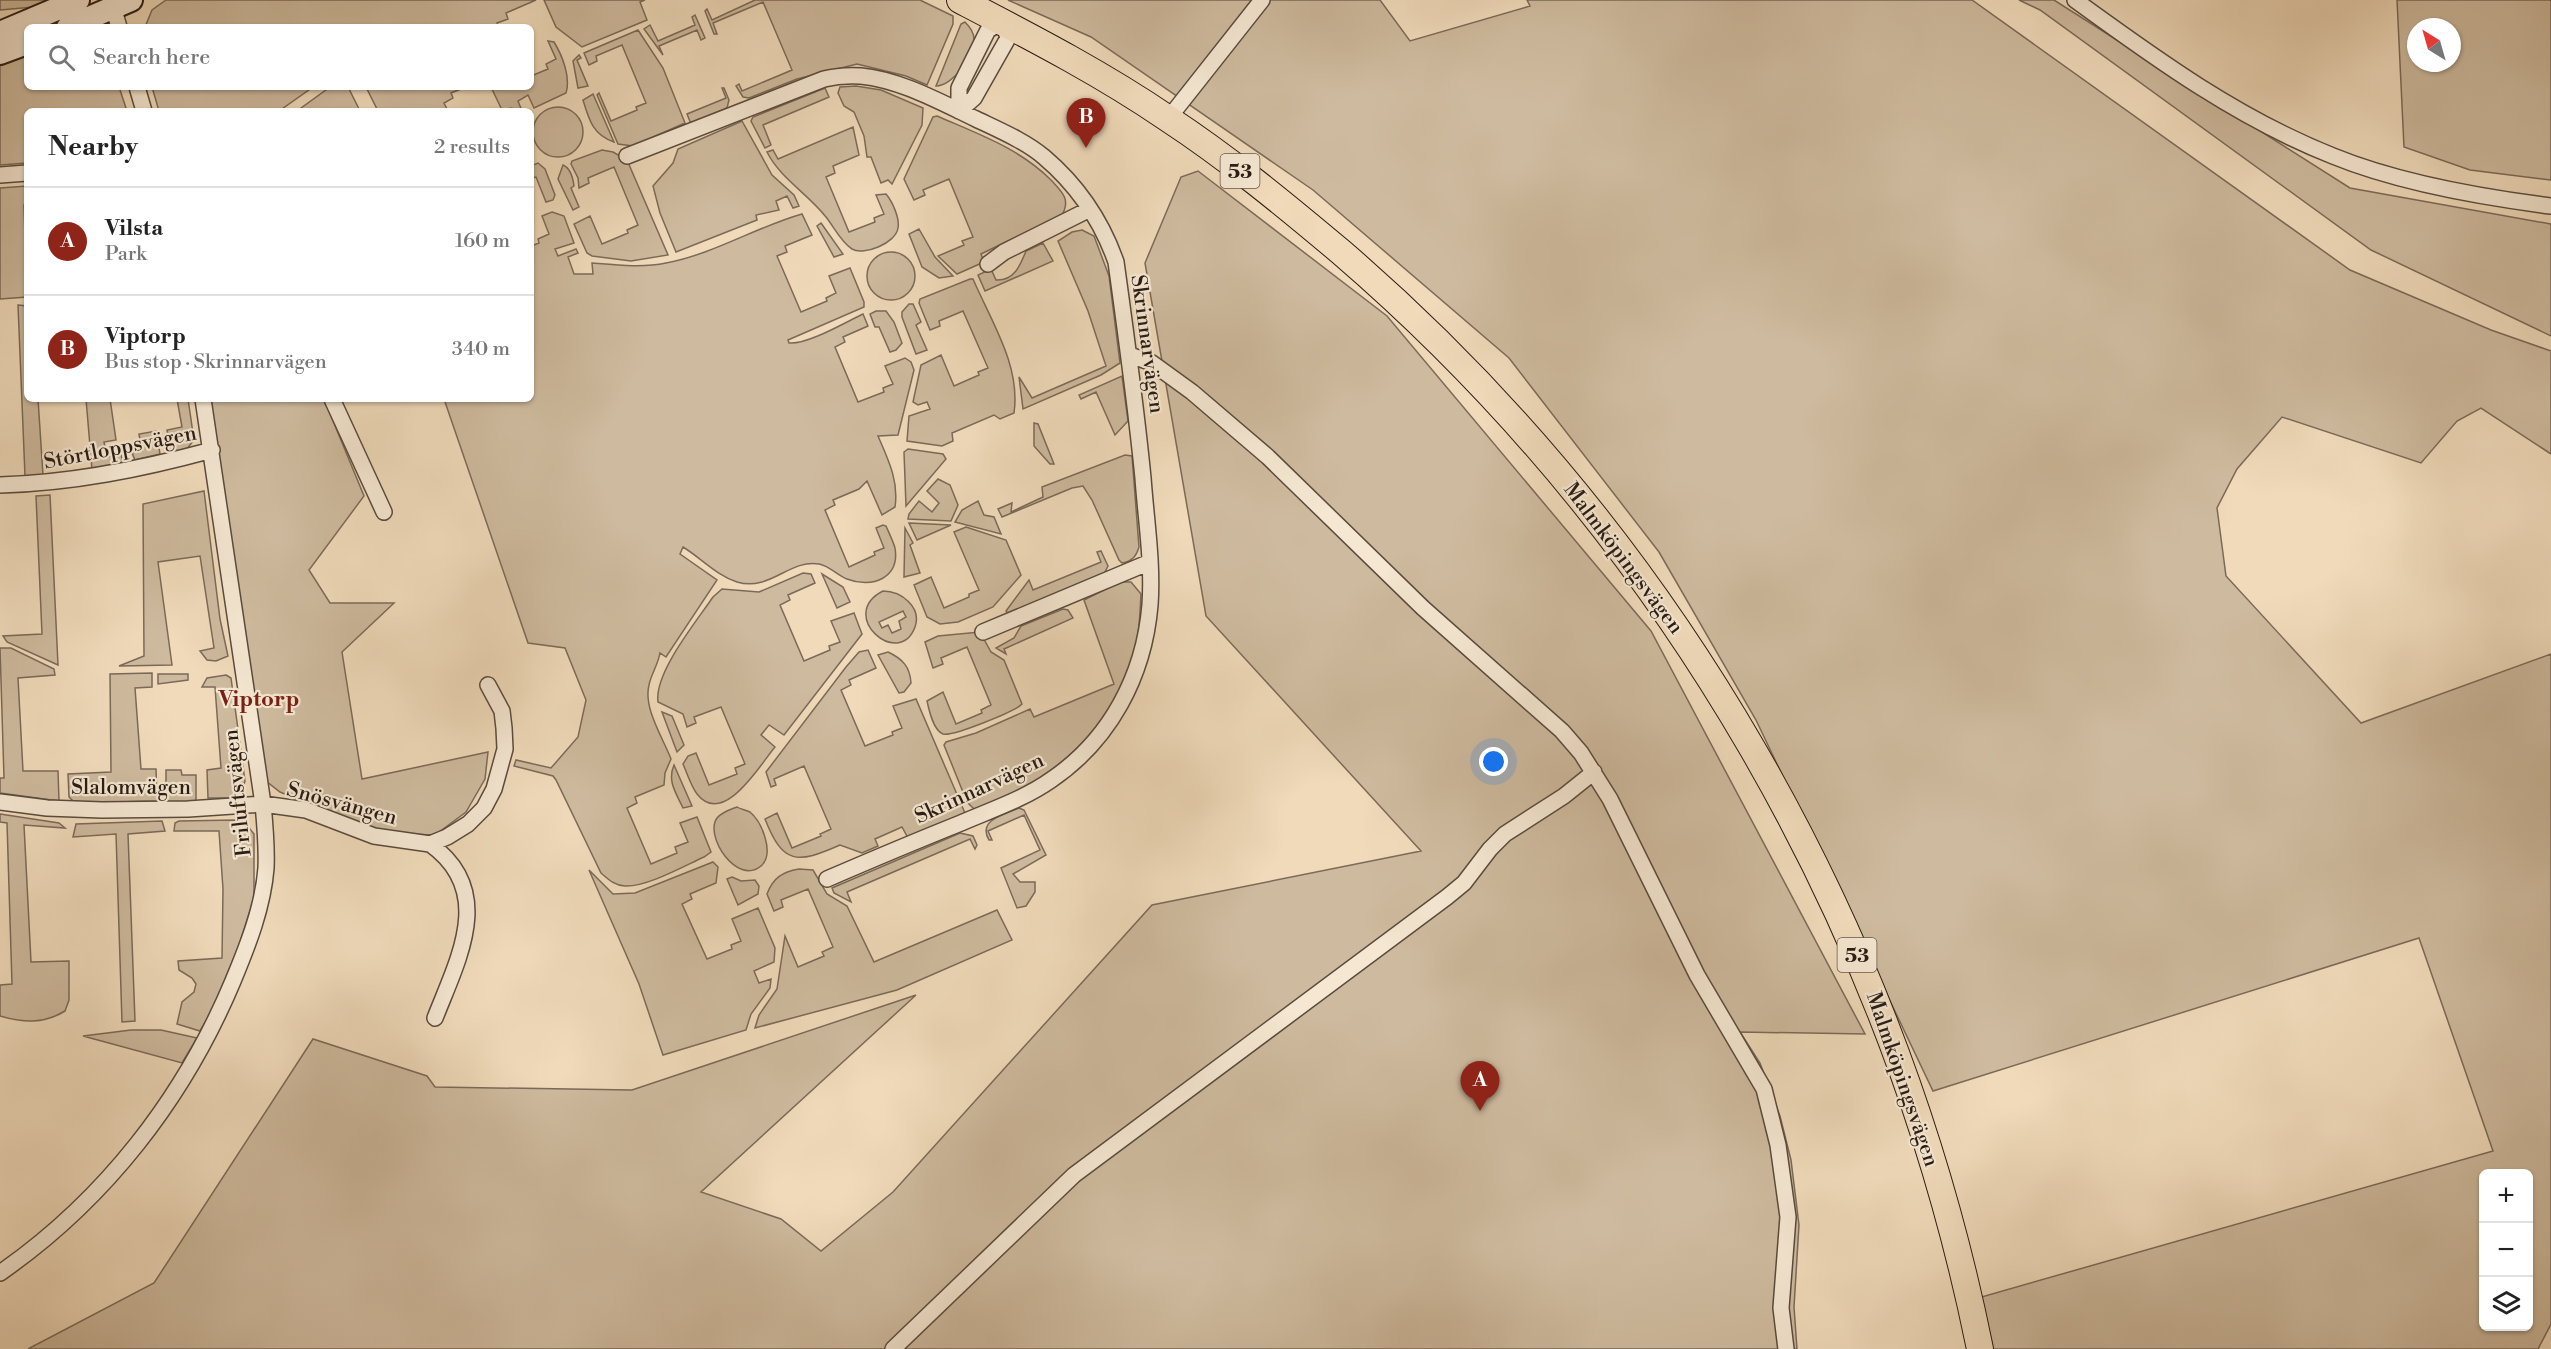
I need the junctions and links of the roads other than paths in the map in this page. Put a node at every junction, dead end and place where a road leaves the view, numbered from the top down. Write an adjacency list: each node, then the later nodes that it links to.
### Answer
1 (78, 0): 8 (main road)
2 (960, 0): 6 (main road, Malmköpingsvägen / 53)
3 (1262, 0): 14 (street)
4 (2076, 0): 18 (street)
5 (119, 9): 7 (main road)
6 (1003, 22): 13 (street); 14 (main road, Malmköpingsvägen / 53)
7 (76, 24)
8 (0, 33)
9 (24, 44): 10 (main road)
10 (0, 53)
11 (138, 90): 12 (street)
12 (143, 108)
13 (959, 111): 15 (street, Skrinnarvägen); 19 (street, Skrinnarvägen)
14 (1168, 119): 39 (main road, Malmköpingsvägen / 53)
15 (627, 156)
16 (24, 173): 17 (street)
17 (0, 176)
18 (2551, 206)
19 (1090, 210): 20 (street); 21 (street, Skrinnarvägen)
20 (988, 264)
21 (1130, 356): 27 (street, Skrinnarvägen); 30 (street)
22 (204, 402): 24 (street, Friluftsvägen)
23 (333, 402): 26 (street)
24 (212, 450): 25 (street, Störtloppsvägen); 32 (street, Friluftsvägen)
25 (0, 485)
26 (384, 512)
27 (1150, 562): 28 (street); 34 (street, Skrinnarvägen)
28 (983, 632)
29 (488, 685): 33 (street)
30 (1594, 772): 37 (street); 38 (street)
31 (0, 802): 32 (street, Slalomvägen)
32 (263, 804): 33 (street, Snösvängen); 36 (street, Friluftsvägen)
33 (430, 844): 35 (street)
34 (827, 879)
35 (435, 1018)
36 (0, 1273)
37 (893, 1349)
38 (1786, 1349)
39 (1980, 1349)

